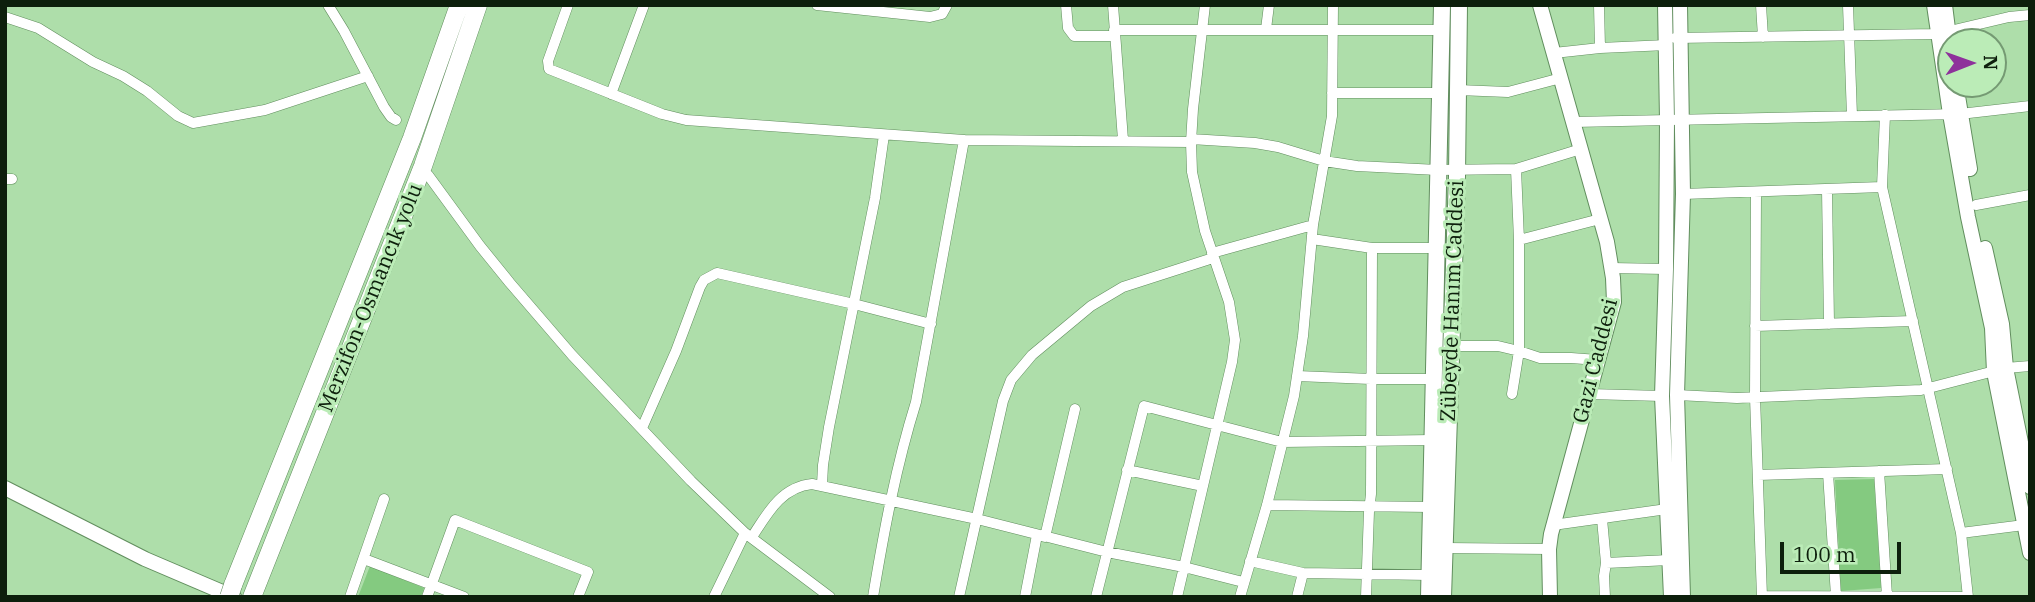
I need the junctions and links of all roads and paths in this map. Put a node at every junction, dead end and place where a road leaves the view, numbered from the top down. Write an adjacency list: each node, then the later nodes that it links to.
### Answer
1 (328, 5): 41 (street)
2 (459, 5): 142 (highway, Merzifon-Osmancık yolu)
3 (478, 5): 141 (highway, Merzifon-Osmancık yolu)
4 (568, 5): 46 (street)
5 (644, 5): 46 (street)
6 (817, 5): 7 (street)
7 (947, 5)
8 (1066, 5): 34 (street)
9 (1113, 5): 34 (street)
10 (1205, 5): 30 (street)
11 (1269, 5): 31 (street)
12 (1333, 5): 32 (street)
13 (1441, 5): 33 (main road)
14 (1459, 5): 43 (main road, Zübeyde Hanım Caddesi)
15 (1540, 5): 40 (street, Gazi Caddesi)
16 (1600, 5): 39 (street)
17 (1665, 5): 38 (street)
18 (1680, 5): 38 (street)
19 (1761, 5): 37 (street)
20 (1848, 5): 36 (street)
21 (1934, 5): 27 (street)
22 (1945, 5): 28 (street)
23 (2008, 5): 26 (street)
24 (2030, 15): 26 (street)
25 (5, 17): 41 (street)
26 (2009, 18): 29 (street)
27 (1941, 28)
28 (1943, 28)
29 (1964, 28)
30 (1202, 29): 31 (street); 34 (street); 59 (street)
31 (1266, 29): 32 (street)
32 (1333, 29): 33 (street); 44 (street)
33 (1441, 30): 45 (main road)
34 (1114, 33): 58 (street)
35 (1937, 33): 36 (street)
36 (1849, 36): 37 (street); 52 (street)
37 (1763, 37): 38 (street)
38 (1671, 40): 39 (street); 53 (street)
39 (1600, 48): 40 (street)
40 (1554, 53): 42 (street, Gazi Caddesi)
41 (368, 76): 54 (street)
42 (1562, 78): 43 (street); 55 (street, Gazi Caddesi)
43 (1458, 90): 62 (main road, Zübeyde Hanım Caddesi)
44 (1332, 93): 45 (street); 61 (street)
45 (1440, 93): 64 (main road)
46 (611, 94): 56 (street)
47 (1952, 98): 50 (street)
48 (1956, 98): 50 (street)
49 (2030, 106): 50 (street)
50 (1955, 114): 51 (street); 71 (street); 90 (street)
51 (1885, 115): 52 (street); 66 (street)
52 (1852, 116): 53 (street)
53 (1674, 119): 55 (street); 69 (street); 80 (street)
54 (396, 120)
55 (1573, 121): 60 (street, Gazi Caddesi)
56 (884, 135): 57 (street); 81 (street)
57 (964, 140): 58 (street); 83 (street)
58 (1123, 140): 59 (street)
59 (1191, 140): 61 (street); 78 (street)
60 (1581, 149): 63 (street); 72 (street, Gazi Caddesi)
61 (1324, 161): 64 (street); 73 (street)
62 (1457, 168): 63 (street); 64 (street); 86 (main road, Zübeyde Hanım Caddesi)
63 (1516, 169): 75 (street)
64 (1438, 170): 77 (main road)
65 (428, 175): 101 (street)
66 (1882, 187): 67 (street); 82 (street)
67 (1827, 189): 68 (street); 84 (street)
68 (1756, 192): 69 (street); 85 (street)
69 (1682, 194): 97 (street)
70 (2030, 195): 71 (street)
71 (1976, 205): 90 (street)
72 (1600, 219): 75 (street); 79 (street, Gazi Caddesi)
73 (1313, 225): 74 (street); 78 (street)
74 (1311, 239): 76 (street); 91 (street)
75 (1520, 240): 87 (street)
76 (1372, 248): 77 (street); 92 (street)
77 (1437, 248): 93 (main road)
78 (1213, 256): 100 (street); 120 (street)
79 (1611, 268): 80 (street); 88 (street, Gazi Caddesi)
80 (1666, 270): 97 (street)
81 (854, 304): 83 (street); 101 (street); 110 (street)
82 (1913, 321): 84 (street); 94 (street)
83 (931, 324): 115 (street)
84 (1829, 324): 85 (street)
85 (1755, 326): 98 (street)
86 (1451, 346): 87 (street); 127 (main road, Zübeyde Hanım Caddesi)
87 (1519, 351): 88 (street); 95 (street)
88 (1598, 360): 96 (street, Gazi Caddesi)
89 (2030, 366): 90 (street)
90 (2000, 370): 94 (street); 112 (street); 123 (street)
91 (1297, 376): 92 (street); 103 (street)
92 (1371, 379): 93 (street); 104 (street)
93 (1434, 379): 102 (main road)
94 (1928, 388): 98 (street); 105 (street)
95 (1512, 394)
96 (1589, 394): 97 (street); 122 (street, Gazi Caddesi)
97 (1669, 396): 98 (street); 119 (street); 165 (street)
98 (1755, 397): 109 (street)
99 (1075, 409): 126 (street)
100 (1218, 425): 103 (street); 106 (street); 111 (street)
101 (642, 428): 125 (street)
102 (1433, 440): 104 (street); 118 (main road)
103 (1282, 442): 104 (street); 116 (street)
104 (1371, 442): 117 (street)
105 (1947, 469): 107 (street); 124 (street)
106 (1127, 470): 111 (street); 129 (street)
107 (1879, 471): 108 (street); 145 (street)
108 (1828, 473): 109 (street); 144 (street)
109 (1758, 475): 143 (street)
110 (822, 485): 115 (street); 125 (street)
111 (1203, 486): 135 (street)
112 (2030, 487)
113 (5, 488): 142 (street)
114 (384, 499): 131 (street)
115 (890, 501): 120 (street); 152 (street)
116 (1267, 505): 117 (street); 132 (street)
117 (1369, 507): 118 (street); 137 (street)
118 (1432, 507): 138 (main road)
119 (1667, 509): 121 (street); 133 (street)
120 (977, 519): 126 (street); 153 (street)
121 (1602, 519): 122 (street); 134 (street)
122 (1553, 525): 128 (street, Gazi Caddesi)
123 (2027, 531): 124 (street); 130 (street)
124 (1961, 533): 167 (street)
125 (748, 535): 150 (street); 151 (street)
126 (1041, 536): 129 (street); 154 (street)
127 (1445, 548): 128 (street); 161 (main road, Zübeyde Hanım Caddesi)
128 (1549, 549): 162 (street, Gazi Caddesi)
129 (1107, 552): 135 (street); 155 (street)
130 (2030, 553)
131 (364, 559): 140 (street); 146 (street)
132 (1250, 561): 136 (street); 139 (street)
133 (1669, 561): 134 (street); 164 (street)
134 (1606, 563): 163 (street)
135 (1184, 567): 139 (street); 156 (street)
136 (1303, 573): 137 (street); 158 (street)
137 (1366, 575): 138 (street); 159 (street)
138 (1430, 575): 160 (main road)
139 (1243, 582): 157 (street)
140 (432, 584): 147 (street); 148 (street); 149 (street)
141 (254, 592)
142 (232, 593)
143 (1762, 596): 144 (street)
144 (1836, 596): 166 (street)
145 (1887, 596): 166 (street); 167 (street)
146 (350, 597)
147 (427, 597)
148 (464, 597)
149 (578, 597)
150 (714, 597)
151 (830, 597)
152 (873, 597)
153 (959, 597)
154 (1025, 597)
155 (1096, 597)
156 (1177, 597)
157 (1240, 597)
158 (1297, 597)
159 (1366, 597)
160 (1430, 597)
161 (1443, 597)
162 (1550, 597)
163 (1605, 597)
164 (1671, 597)
165 (1683, 597)
166 (1874, 597)
167 (1968, 597)

